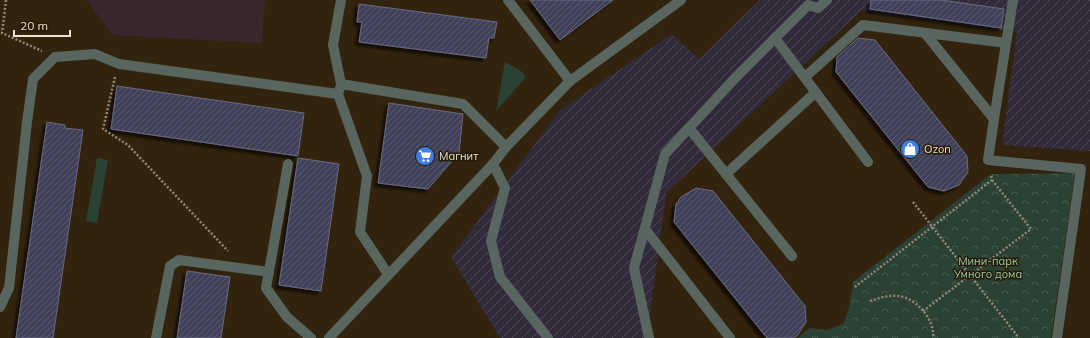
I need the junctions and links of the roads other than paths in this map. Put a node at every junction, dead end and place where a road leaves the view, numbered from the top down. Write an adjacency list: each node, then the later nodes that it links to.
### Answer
1 (341, 0): 11 (street)
2 (508, 0): 10 (street)
3 (681, 0): 10 (street)
4 (827, 0): 7 (street)
5 (1013, 0): 8 (street)
6 (925, 33): 8 (street); 9 (street); 14 (street)
7 (775, 38): 9 (street); 15 (street)
8 (1006, 43): 14 (street)
9 (805, 78): 12 (street)
10 (570, 81): 16 (street)
11 (341, 84): 13 (street); 16 (street)
12 (816, 92): 17 (street); 20 (street)
13 (338, 94): 24 (street); 25 (street)
14 (994, 119): 32 (street)
15 (689, 128): 20 (street); 21 (street)
16 (506, 147): 19 (street)
17 (868, 162)
18 (288, 164): 23 (street)
19 (493, 164): 24 (street); 29 (street)
20 (726, 174): 22 (street)
21 (645, 229): 30 (street); 31 (street)
22 (792, 256)
23 (268, 272): 26 (street); 27 (street)
24 (388, 274): 28 (street)
25 (0, 307)
26 (156, 338)
27 (311, 338)
28 (329, 338)
29 (548, 338)
30 (649, 338)
31 (730, 338)
32 (1057, 338)

